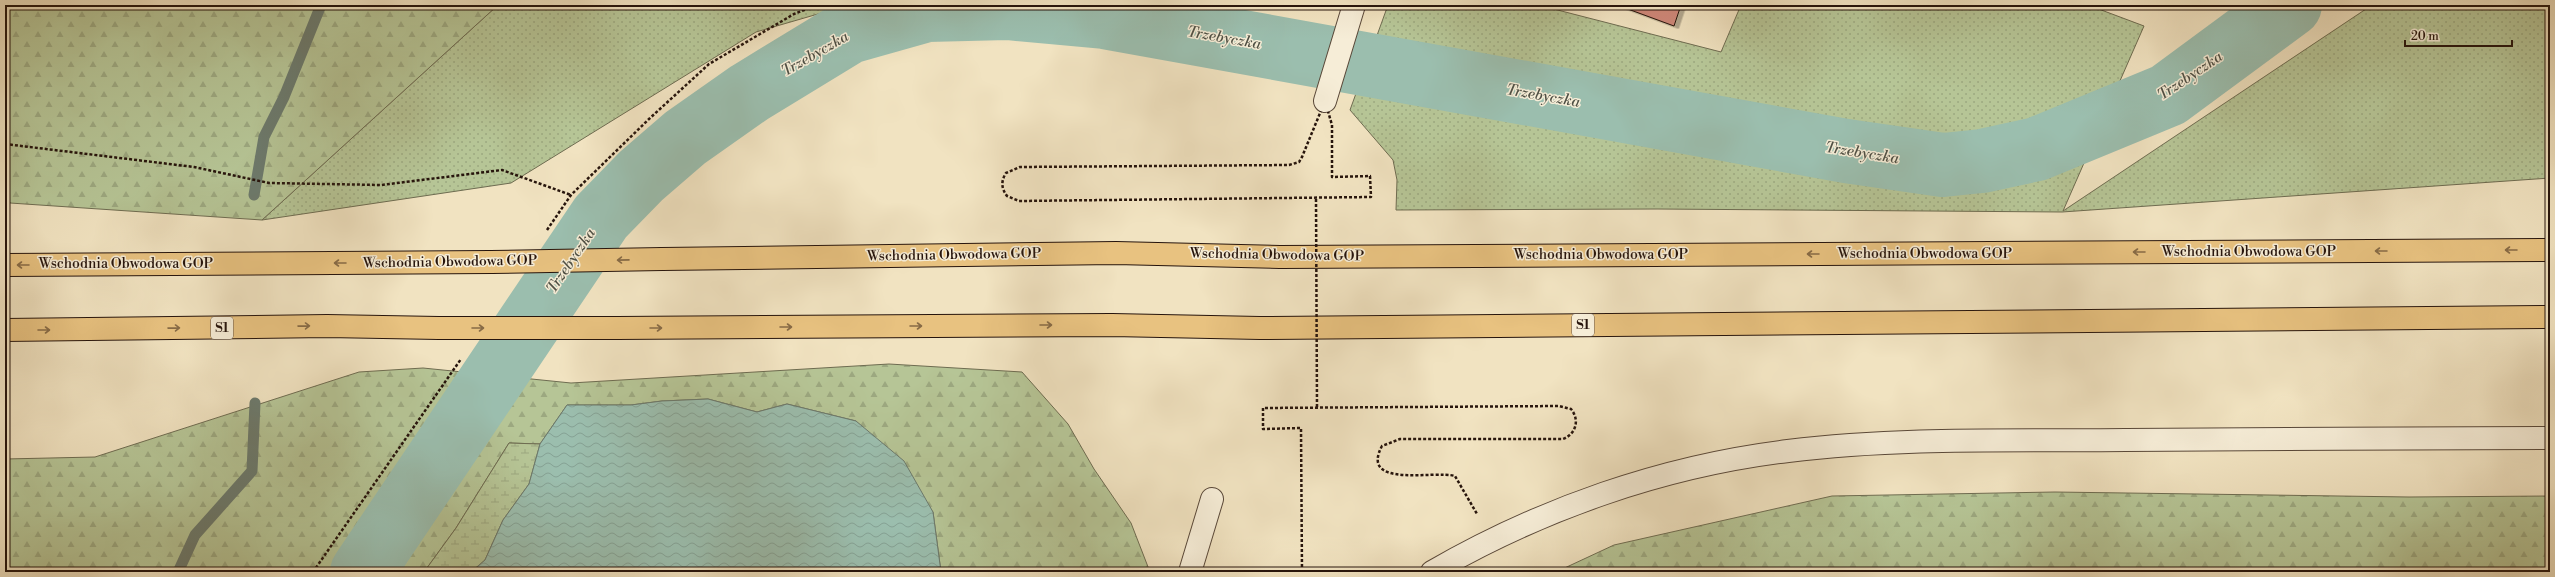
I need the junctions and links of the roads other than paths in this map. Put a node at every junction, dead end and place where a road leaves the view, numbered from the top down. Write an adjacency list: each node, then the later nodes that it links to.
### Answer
1 (1352, 10): 2 (street)
2 (1326, 101)
3 (2550, 250): 4 (highway, Wschodnia Obwodowa GOP, one-way to 4, bridge)
4 (5, 265)
5 (2550, 317): 6 (highway, S1, one-way to 5, bridge)
6 (5, 330)
7 (2550, 438): 10 (street)
8 (1212, 499): 9 (street)
9 (1190, 572)
10 (1432, 572)

